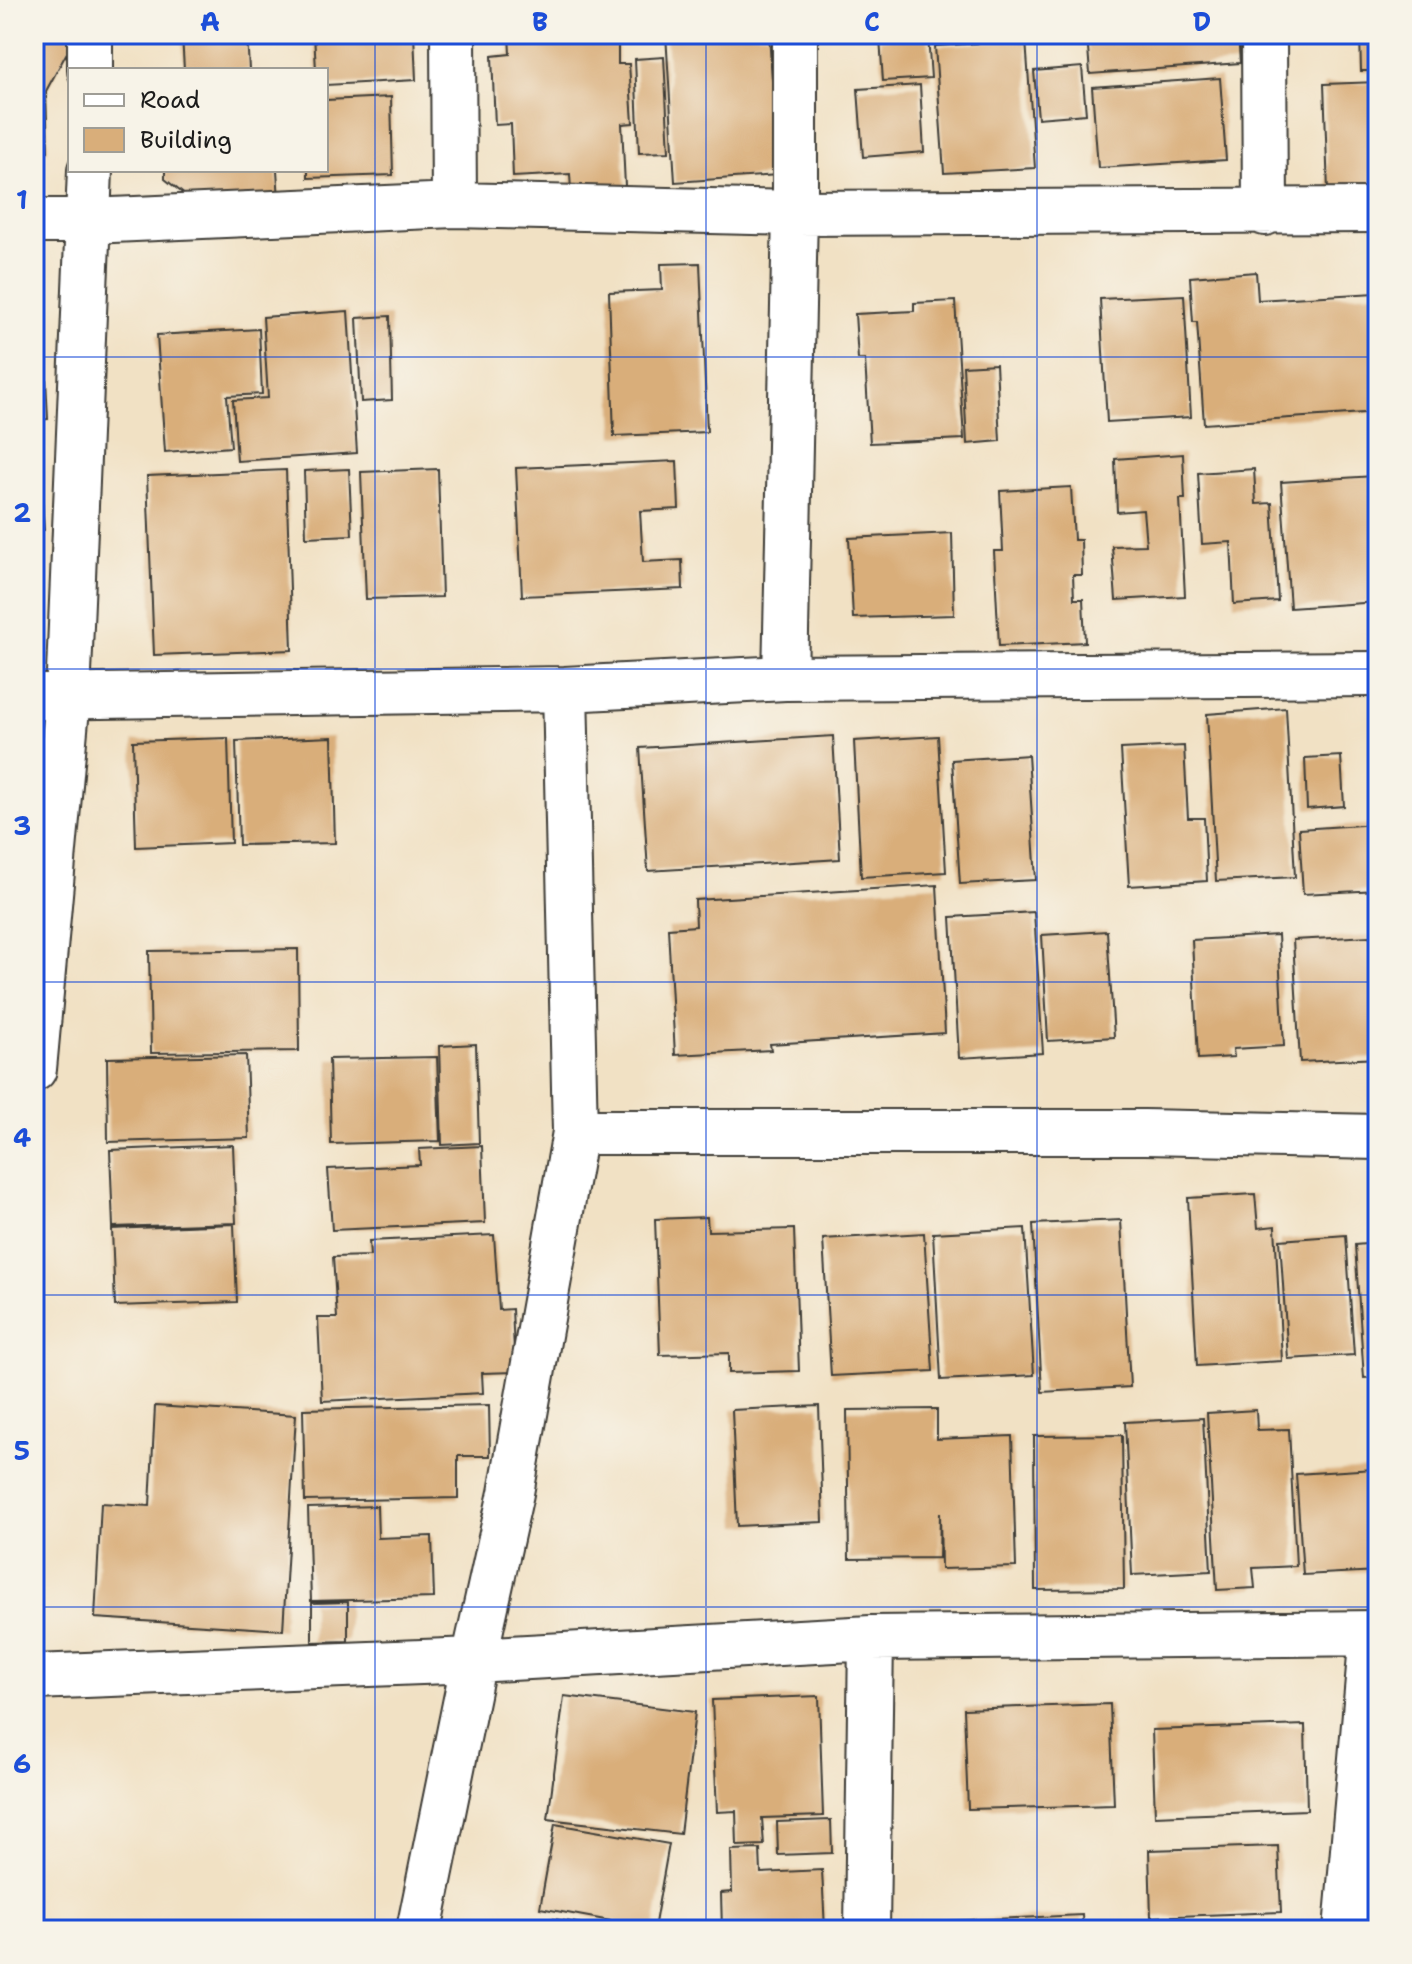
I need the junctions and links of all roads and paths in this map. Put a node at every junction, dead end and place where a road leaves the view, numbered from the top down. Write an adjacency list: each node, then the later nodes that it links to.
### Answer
1 (90, 34): 5 (street)
2 (453, 34): 7 (street)
3 (795, 34): 9 (street)
4 (1264, 34): 10 (street)
5 (90, 68)
6 (90, 172): 12 (street)
7 (454, 205): 9 (street); 12 (street)
8 (1378, 210): 10 (street)
9 (795, 213): 10 (street); 14 (street)
10 (1265, 213)
11 (34, 221): 12 (street)
12 (90, 221): 16 (street)
13 (1378, 674): 14 (street)
14 (785, 678): 15 (street)
15 (565, 689): 16 (street); 18 (street)
16 (51, 697): 17 (street)
17 (34, 1069)
18 (575, 1132): 19 (street); 22 (street)
19 (1378, 1137)
20 (1375, 1633): 21 (street); 26 (street)
21 (871, 1638): 22 (street); 25 (street)
22 (474, 1660): 23 (street); 24 (street)
23 (34, 1677)
24 (419, 1930)
25 (867, 1930)
26 (1346, 1930)

